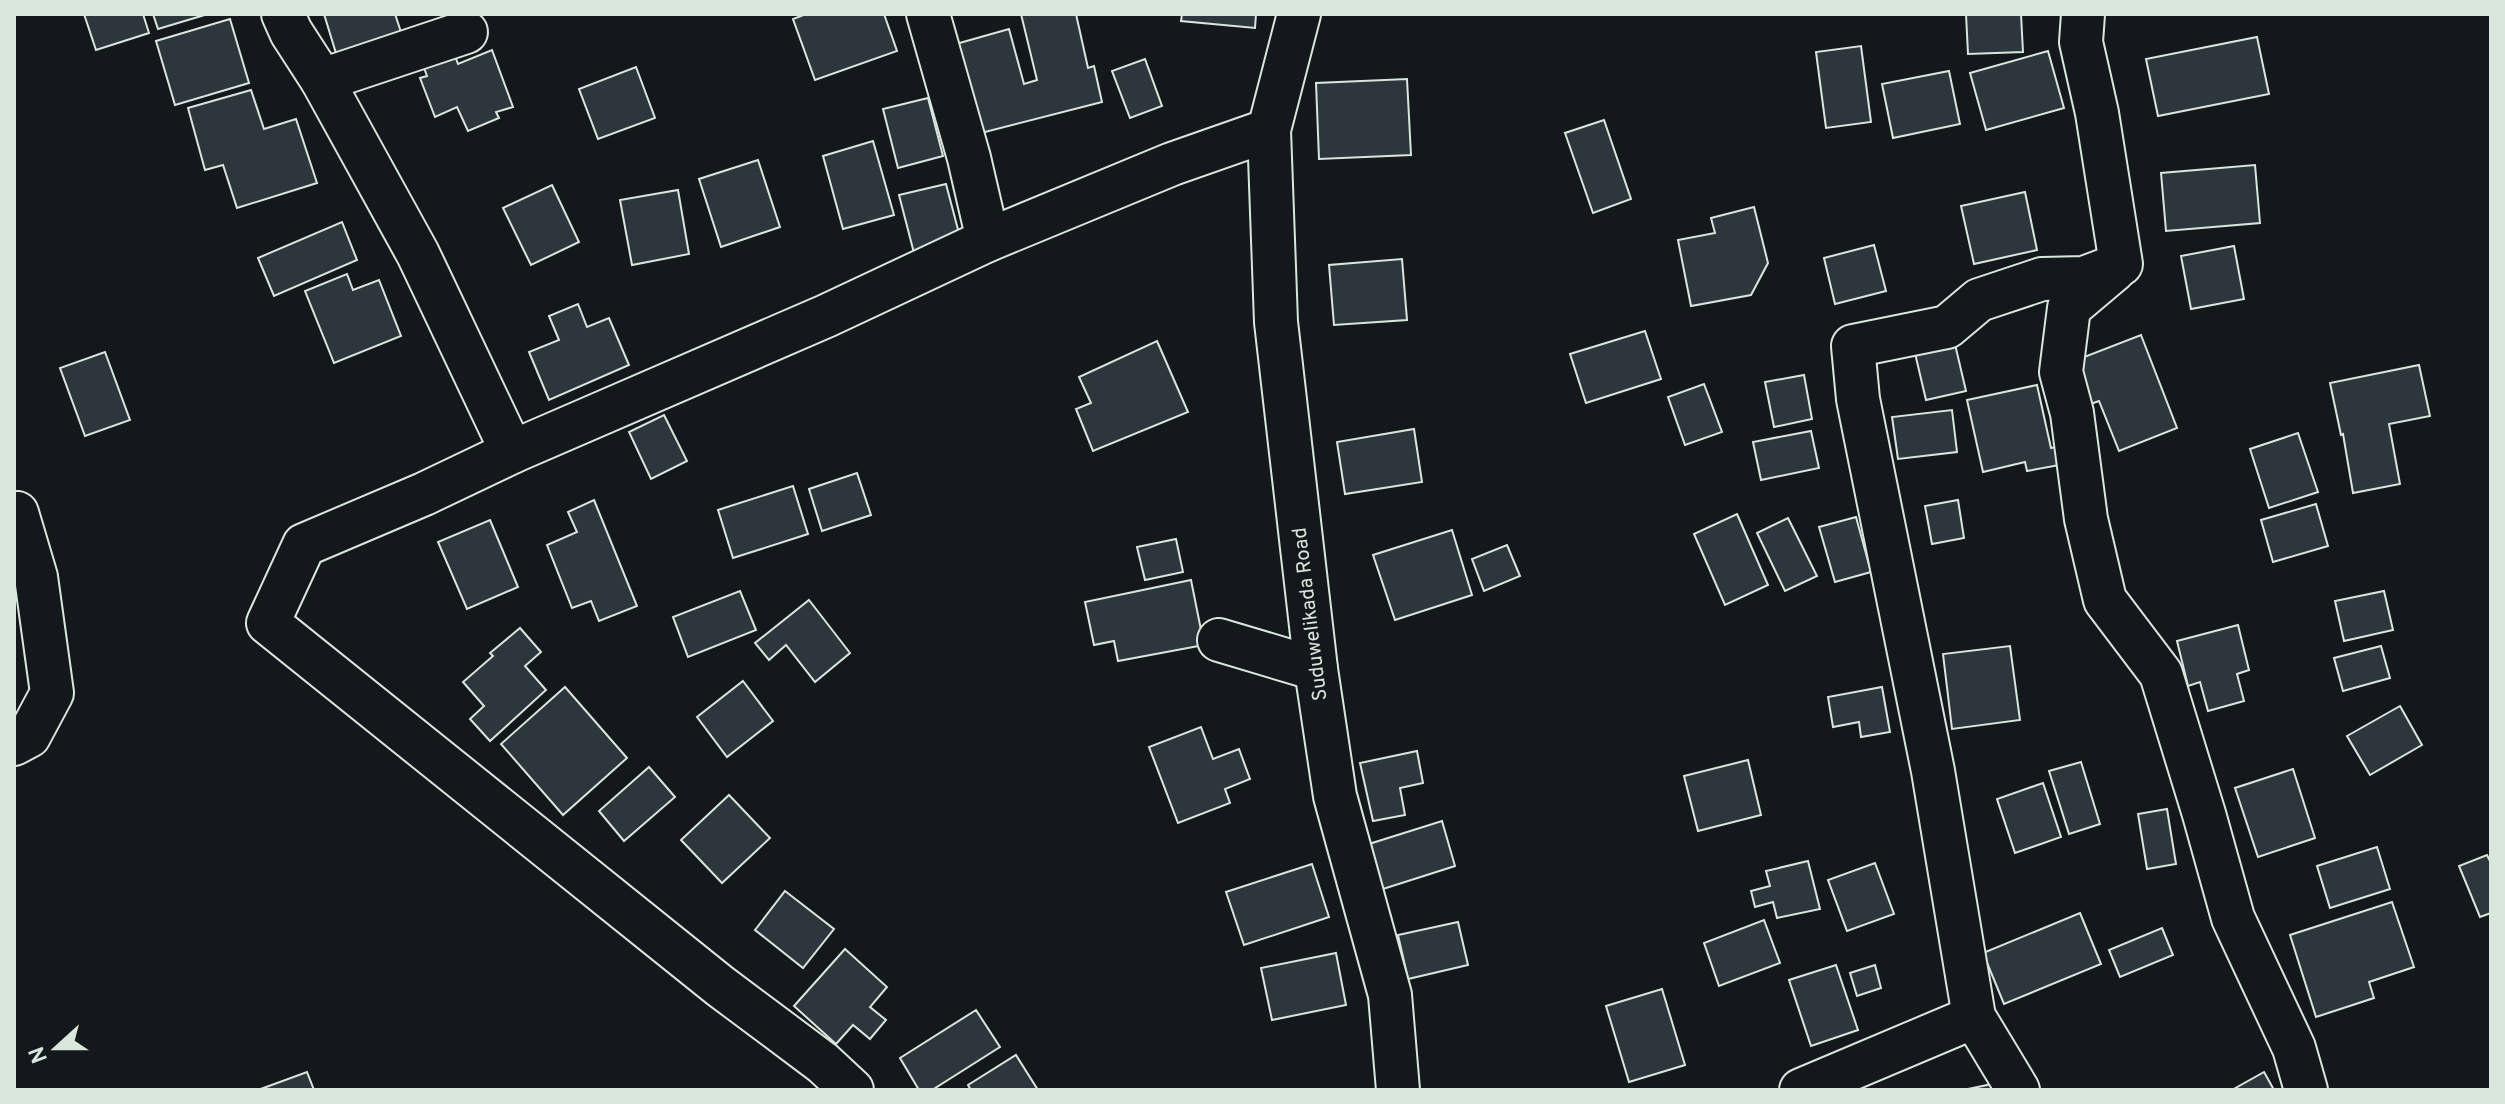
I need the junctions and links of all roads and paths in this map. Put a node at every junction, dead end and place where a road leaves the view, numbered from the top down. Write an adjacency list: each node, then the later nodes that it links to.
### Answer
1 (283, 14): 6 (street)
2 (928, 14): 8 (street)
3 (1299, 14): 7 (street, Suduwelikada Road)
4 (2083, 14): 9 (street)
5 (466, 32): 6 (street)
6 (322, 80): 10 (street)
7 (1269, 130): 8 (street); 13 (street, Suduwelikada Road)
8 (988, 240): 10 (street)
9 (2121, 264): 15 (street); 20 (street)
10 (512, 452): 16 (street)
11 (17, 513): 14 (street)
12 (1219, 640): 13 (street)
13 (1316, 669): 17 (street, Suduwelikada Road)
14 (14, 744)
15 (1974, 1017): 18 (street); 19 (street)
16 (852, 1090)
17 (1398, 1090)
18 (1801, 1090)
19 (2018, 1090)
20 (2306, 1090)

